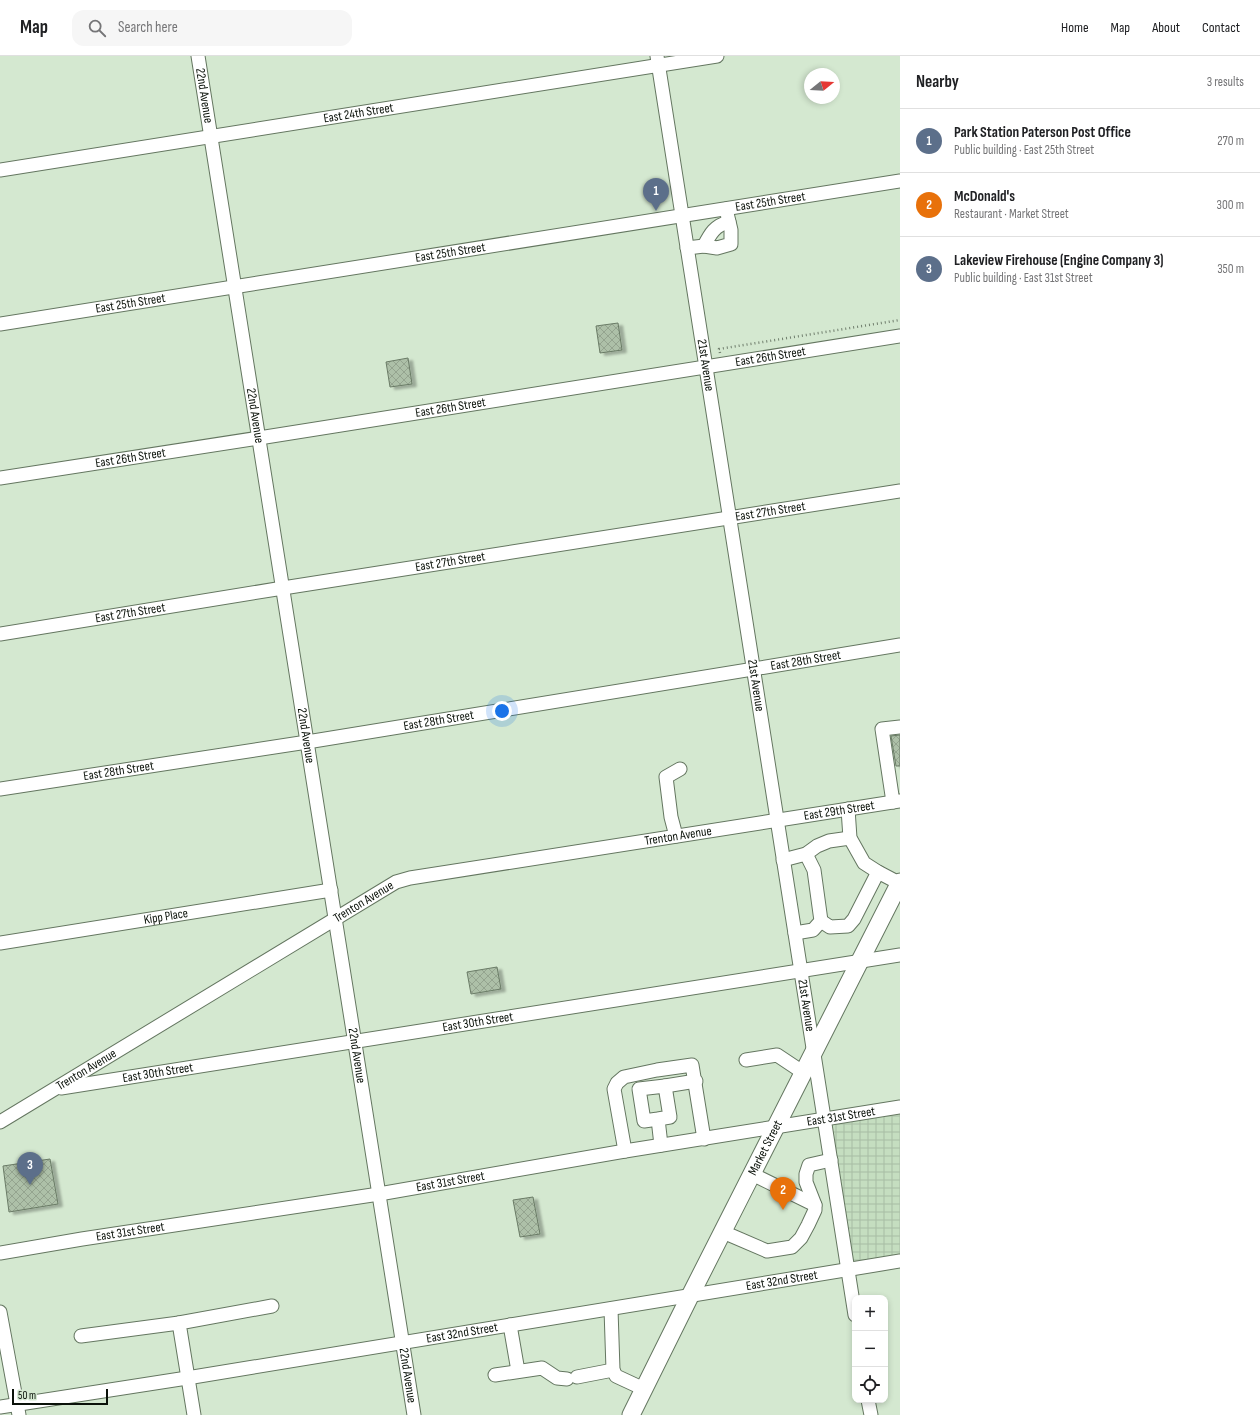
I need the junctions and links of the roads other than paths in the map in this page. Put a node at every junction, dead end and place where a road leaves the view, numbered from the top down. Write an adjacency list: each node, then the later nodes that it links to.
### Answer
1 (198, 56): 4 (street, 22nd Avenue)
2 (717, 56): 3 (street, East 24th Street)
3 (658, 61): 4 (street, East 24th Street); 8 (street, 21st Avenue)
4 (211, 136): 5 (street, East 24th Street); 10 (street, 22nd Avenue)
5 (0, 170)
6 (900, 181): 7 (street, East 25th Street)
7 (726, 209): 8 (street, East 25th Street); 9 (street)
8 (682, 216): 9 (street, 21st Avenue); 10 (street, East 25th Street)
9 (687, 248): 13 (street, 21st Avenue)
10 (235, 286): 11 (street, East 25th Street); 14 (street, 22nd Avenue)
11 (0, 324)
12 (900, 336): 13 (street, East 26th Street)
13 (706, 367): 14 (street, East 26th Street); 17 (street, 21st Avenue)
14 (259, 438): 15 (street, East 26th Street); 18 (street, 22nd Avenue)
15 (0, 478)
16 (900, 492): 17 (street, East 27th Street)
17 (730, 518): 18 (street, East 27th Street); 21 (street, 21st Avenue)
18 (283, 588): 19 (street, East 27th Street); 23 (street, 22nd Avenue)
19 (0, 634)
20 (900, 645): 21 (street, East 28th Street)
21 (754, 669): 23 (street, East 28th Street); 28 (street, 21st Avenue)
22 (900, 727): 26 (street)
23 (307, 742): 25 (street, East 28th Street); 35 (street, 22nd Avenue)
24 (680, 769): 29 (street)
25 (0, 789)
26 (897, 801): 27 (street, East 29th Street)
27 (848, 809): 28 (street, East 29th Street); 30 (street)
28 (777, 820): 29 (street, Trenton Avenue); 32 (street, 21st Avenue)
29 (676, 836): 36 (street, Trenton Avenue)
30 (850, 838): 31 (street); 33 (street)
31 (806, 854): 32 (street); 37 (street)
32 (784, 860): 38 (street, 21st Avenue)
33 (878, 872): 34 (street); 37 (street)
34 (900, 882): 41 (main road, Market Street)
35 (331, 890): 36 (street, 22nd Avenue); 39 (street, Kipp Place)
36 (336, 918): 43 (street, 22nd Avenue); 49 (street, Trenton Avenue)
37 (821, 921): 38 (street)
38 (795, 933): 42 (street, 21st Avenue)
39 (0, 944)
40 (900, 955): 41 (street, East 30th Street)
41 (860, 962): 42 (street, East 30th Street); 44 (main road, Market Street)
42 (801, 971): 43 (street, East 30th Street); 44 (street, 21st Avenue)
43 (355, 1042): 49 (street, East 30th Street); 60 (street, 22nd Avenue)
44 (814, 1053): 46 (main road, Market Street); 52 (street, 21st Avenue)
45 (746, 1060): 46 (street)
46 (804, 1073): 54 (main road, Market Street)
47 (696, 1082): 48 (street); 55 (street); 57 (street)
48 (664, 1086): 51 (street); 51 (street)
49 (55, 1088): 53 (street, Trenton Avenue)
50 (900, 1108): 52 (street, East 31st Street)
51 (658, 1119): 56 (street)
52 (824, 1120): 54 (street, East 31st Street); 58 (street, 21st Avenue)
53 (0, 1122)
54 (776, 1128): 55 (street, East 31st Street); 59 (main road, Market Street)
55 (704, 1139): 56 (street, East 31st Street)
56 (661, 1145): 57 (street, East 31st Street)
57 (625, 1151): 60 (street, East 31st Street)
58 (831, 1160): 61 (street); 65 (street, 21st Avenue)
59 (752, 1174): 61 (street); 62 (main road, Market Street)
60 (379, 1194): 63 (street, East 31st Street); 74 (street, 22nd Avenue)
61 (815, 1205): 62 (street)
62 (723, 1232): 66 (main road, Market Street)
63 (0, 1253)
64 (900, 1261): 65 (street, East 32nd Street)
65 (848, 1270): 66 (street, East 32nd Street); 67 (street, 21st Avenue)
66 (690, 1296): 69 (street, East 32nd Street); 79 (main road, Market Street)
67 (852, 1296)
68 (272, 1306): 71 (street)
69 (611, 1309): 72 (street, East 32nd Street); 75 (street)
70 (0, 1312): 82 (street)
71 (179, 1323): 73 (street); 78 (street)
72 (510, 1325): 74 (street, East 32nd Street); 76 (street)
73 (81, 1336)
74 (403, 1343): 78 (street, East 32nd Street); 84 (street, 22nd Avenue)
75 (614, 1370): 76 (street); 79 (street)
76 (518, 1371): 77 (street)
77 (495, 1375)
78 (187, 1378): 82 (street, East 32nd Street); 83 (street)
79 (644, 1389): 85 (main road, Market Street)
80 (869, 1403): 86 (street)
81 (0, 1407): 82 (street, East 32nd Street)
82 (18, 1409)
83 (194, 1415)
84 (414, 1415)
85 (631, 1415)
86 (871, 1415)

